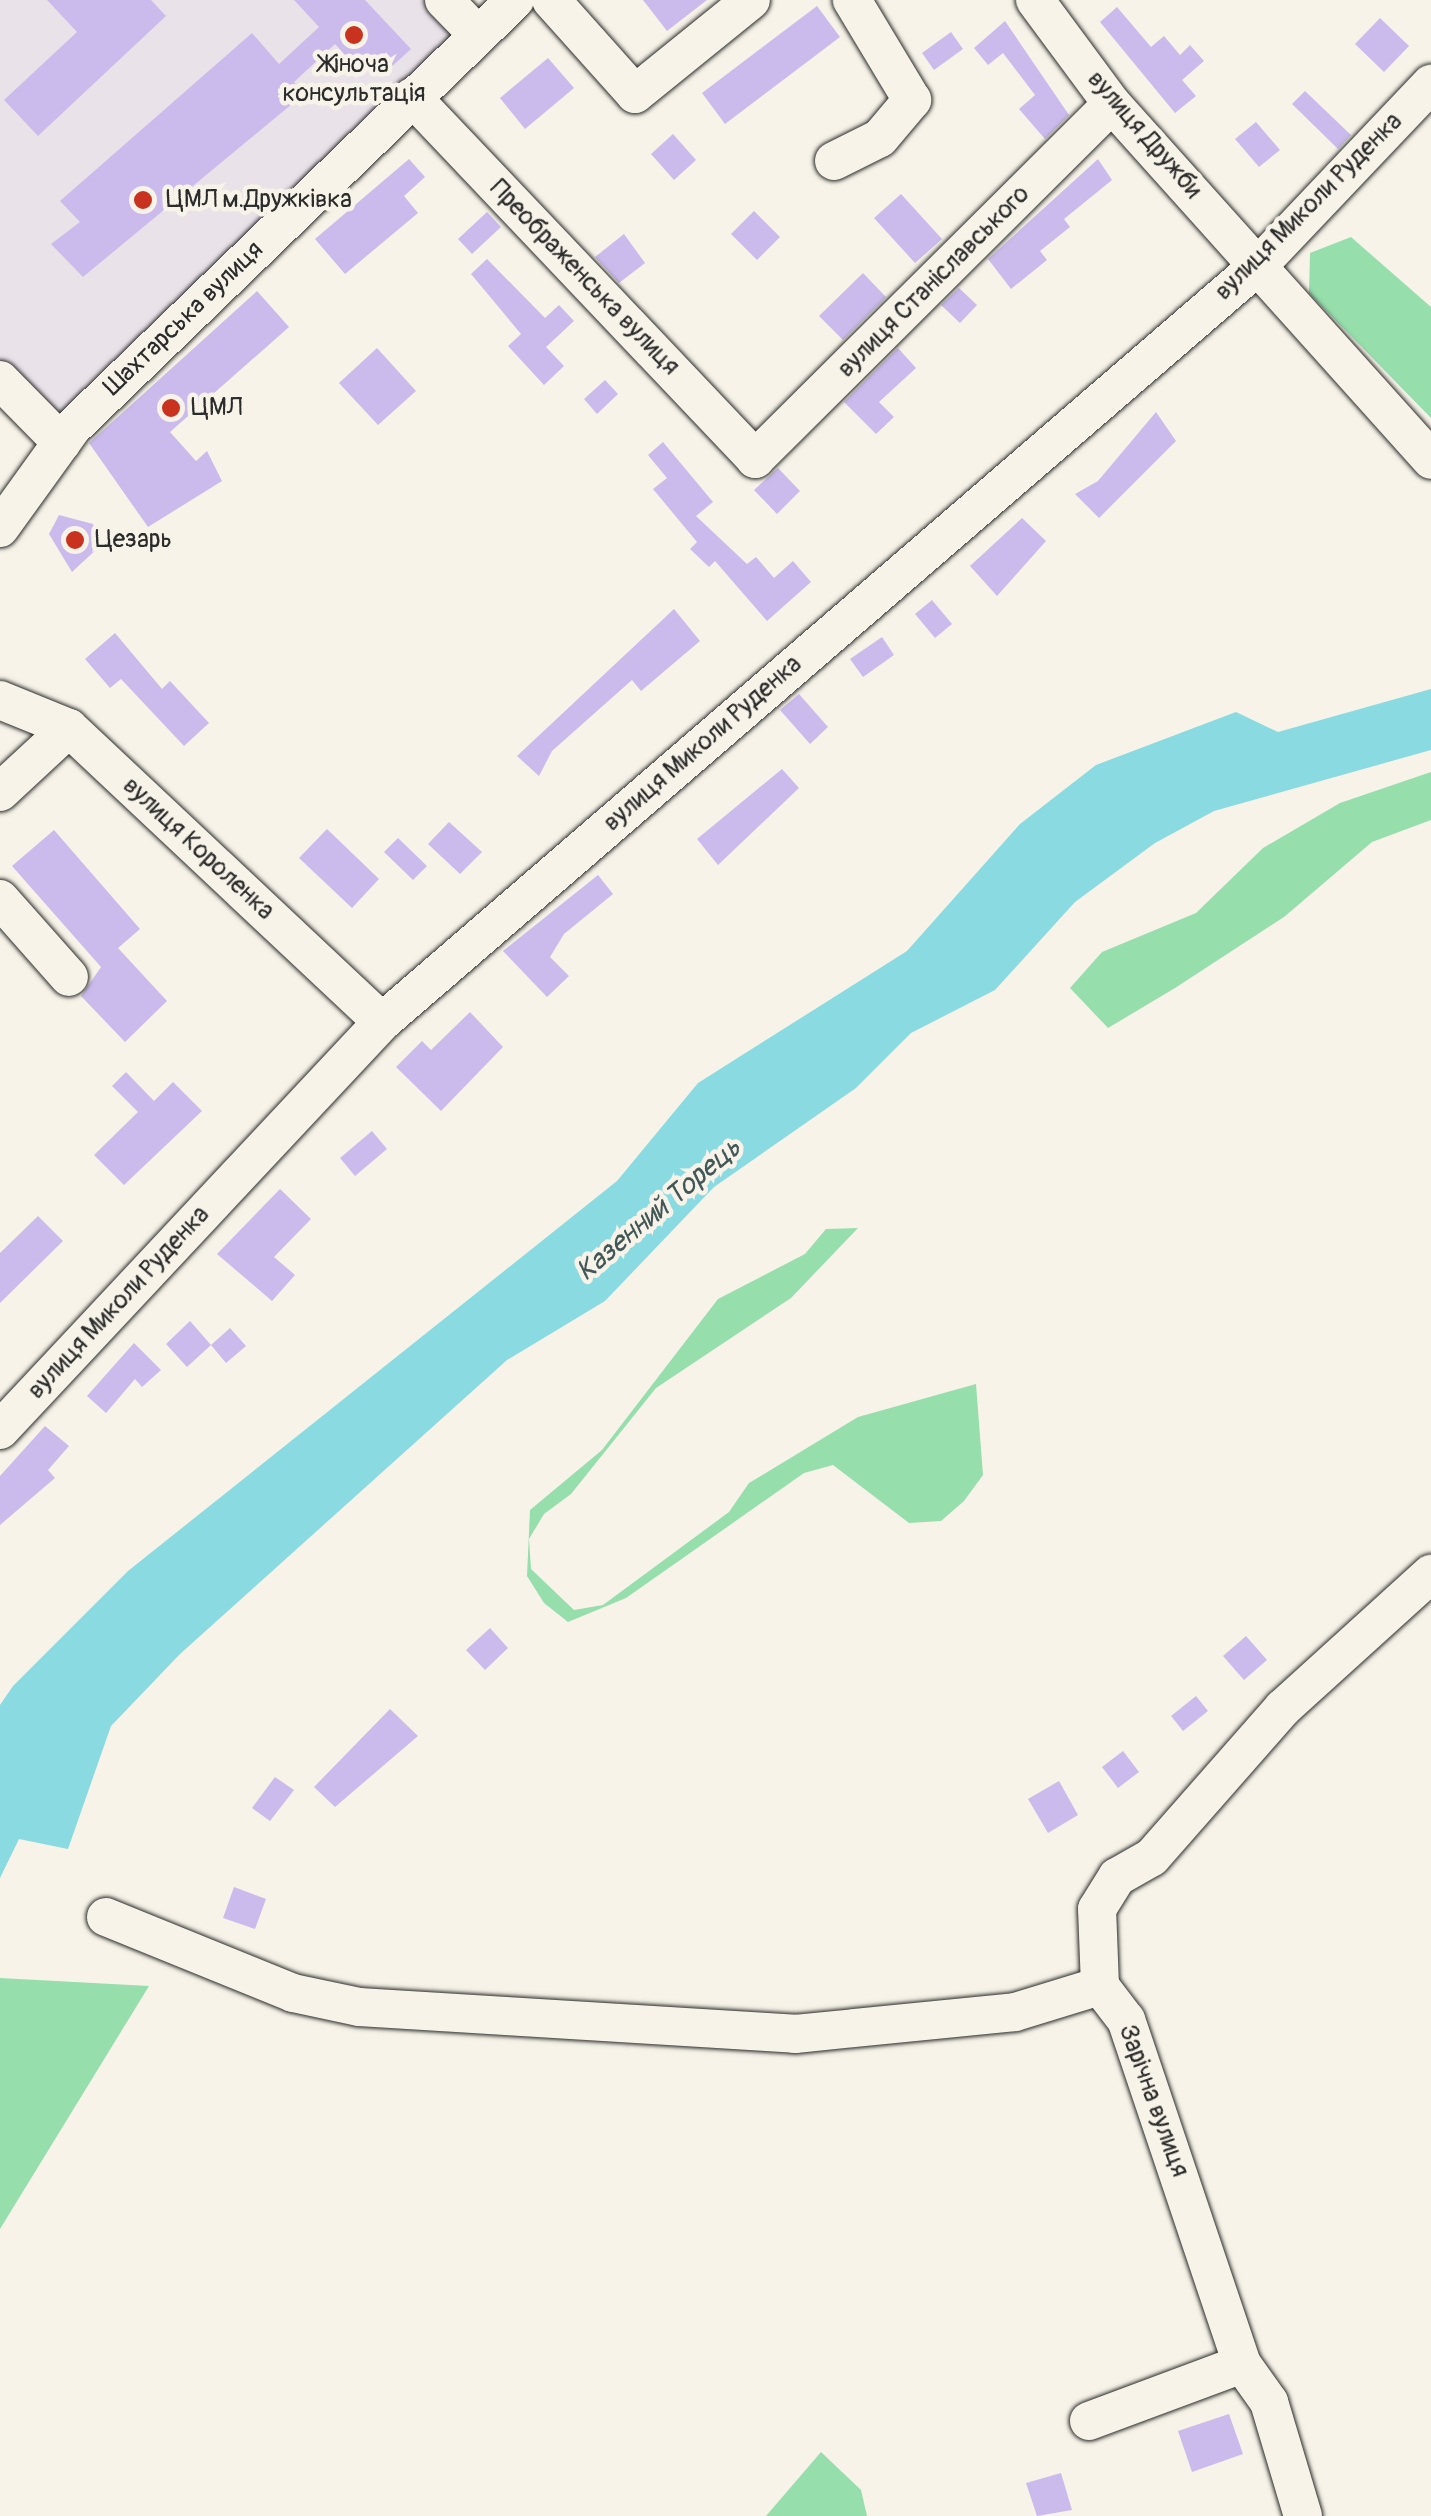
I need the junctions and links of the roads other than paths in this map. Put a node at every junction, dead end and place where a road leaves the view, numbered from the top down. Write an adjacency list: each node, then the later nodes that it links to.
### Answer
1 (444, 0): 7 (street)
2 (515, 0): 7 (street, Шахтарська вулиця)
3 (551, 0): 4 (street)
4 (751, 0)
5 (852, 0): 11 (street)
6 (1034, 0): 10 (street, вулиця Дружби)
7 (478, 35): 9 (street, Шахтарська вулиця)
8 (1431, 84): 12 (street, вулиця Миколи Руденка)
9 (412, 97): 14 (street, Шахтарська вулиця); 15 (street, Преображенська вулиця)
10 (1112, 104): 12 (street, вулиця Дружби); 15 (street, вулиця Станіславського)
11 (834, 161)
12 (1259, 265): 16 (street, вулиця Дружби); 23 (street, вулиця Миколи Руденка)
13 (0, 380): 14 (street)
14 (62, 443): 17 (street, Шахтарська вулиця)
15 (756, 459)
16 (1431, 460)
17 (0, 528)
18 (0, 700): 19 (street, вулиця Короленка)
19 (68, 728): 20 (street); 23 (street, вулиця Короленка)
20 (0, 792)
21 (0, 899): 22 (street)
22 (68, 977)
23 (382, 1022): 24 (street, вулиця Миколи Руденка)
24 (0, 1430)
25 (1431, 1574): 27 (street)
26 (106, 1916): 27 (street)
27 (1100, 1986): 28 (street, Зарічна вулиця)
28 (1242, 2364): 29 (street); 30 (street, Зарічна вулиця)
29 (1090, 2421)
30 (1304, 2516)

